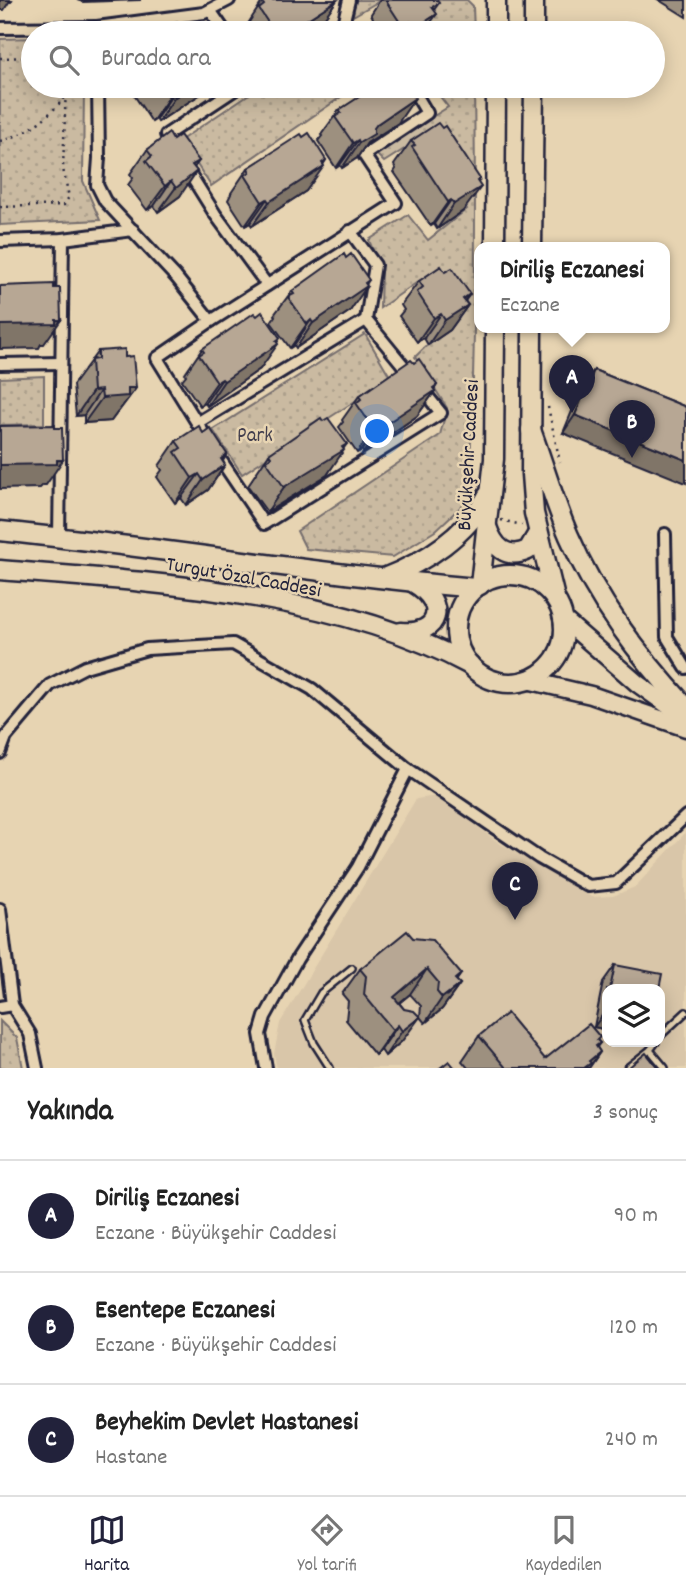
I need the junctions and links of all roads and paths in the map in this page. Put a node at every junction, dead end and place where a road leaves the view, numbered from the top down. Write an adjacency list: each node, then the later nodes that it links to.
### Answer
1 (229, 0): 5 (street)
2 (349, 0): 7 (street)
3 (496, 0): 8 (main road)
4 (534, 0): 9 (main road)
5 (206, 8): 6 (street)
6 (142, 21)
7 (344, 21)
8 (496, 21)
9 (534, 21)
10 (0, 28): 11 (street)
11 (21, 28)
12 (21, 57): 13 (path)
13 (0, 58)
14 (64, 98): 21 (path)
15 (65, 98): 22 (path)
16 (98, 98): 23 (street)
17 (222, 98): 29 (street)
18 (418, 98): 24 (street)
19 (496, 98): 27 (main road)
20 (534, 98): 28 (main road)
21 (0, 141)
22 (0, 207)
23 (132, 230): 25 (street); 31 (street)
24 (350, 231): 29 (street); 30 (street)
25 (63, 239): 26 (street); 34 (street)
26 (0, 241)
27 (495, 242)
28 (532, 242)
29 (267, 285): 31 (street)
30 (366, 320): 36 (street); 36 (street)
31 (211, 321): 36 (street)
32 (495, 333): 38 (main road, Büyükşehir Caddesi)
33 (532, 333): 37 (main road)
34 (61, 363): 35 (street); 43 (street)
35 (0, 364)
36 (197, 424)
37 (531, 430): 41 (main road); 54 (main road)
38 (491, 489): 39 (main road, Büyükşehir Caddesi); 45 (main road)
39 (487, 527): 41 (main road); 47 (main road, Büyükşehir Caddesi)
40 (0, 531): 43 (main road, Turgut Özal Caddesi)
41 (538, 533): 48 (main road)
42 (665, 534): 52 (street)
43 (59, 537): 45 (main road, Turgut Özal Caddesi)
44 (0, 570): 50 (main road, Turgut Özal Caddesi)
45 (380, 579): 46 (main road, Turgut Özal Caddesi)
46 (412, 582): 47 (main road, Turgut Özal Caddesi); 50 (main road)
47 (477, 586): 48 (main road); 51 (main road)
48 (556, 601): 49 (main road)
49 (562, 618): 53 (main road); 55 (street)
50 (397, 632): 51 (main road, Turgut Özal Caddesi)
51 (470, 666): 53 (main road)
52 (686, 668)
53 (527, 680): 56 (street)
54 (686, 707)
55 (686, 718)
56 (686, 728)
57 (0, 753): 58 (street)
58 (408, 769): 59 (street); 69 (street)
59 (686, 816)
60 (0, 909): 62 (street)
61 (352, 968): 70 (lane)
62 (12, 1005): 63 (street); 68 (street)
63 (0, 1007)
64 (686, 1012): 65 (lane)
65 (665, 1031)
66 (653, 1047): 67 (lane)
67 (650, 1051): 71 (lane); 72 (lane)
68 (37, 1068)
69 (266, 1068)
70 (330, 1068)
71 (627, 1068)
72 (665, 1068)

